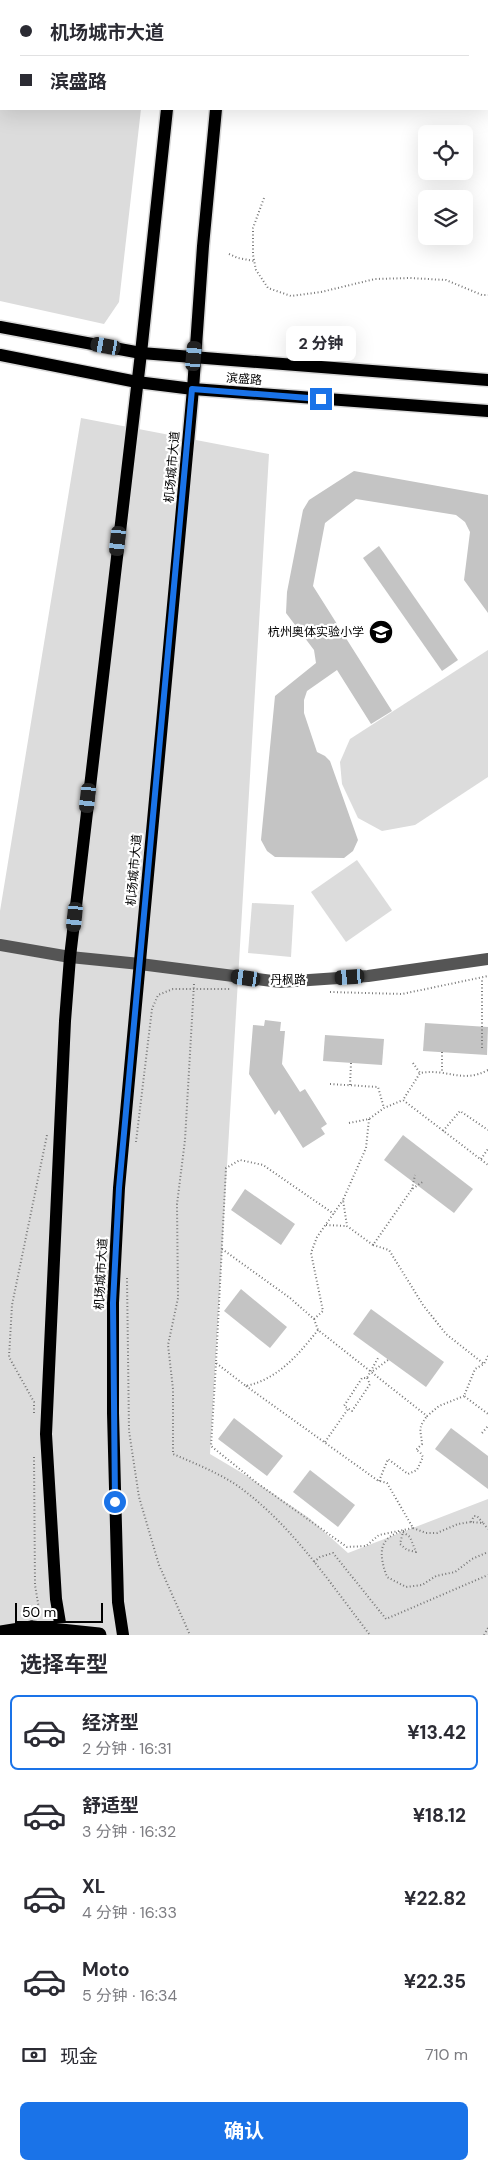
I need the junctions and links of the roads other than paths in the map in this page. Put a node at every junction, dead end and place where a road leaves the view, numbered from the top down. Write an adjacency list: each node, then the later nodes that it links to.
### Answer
1 (167, 110): 4 (main road)
2 (216, 110): 6 (main road, 机场城市大道)
3 (0, 327): 4 (main road, 滨盛路)
4 (141, 353): 6 (main road, 滨盛路); 8 (main road)
5 (0, 355): 8 (main road, 滨盛路)
6 (194, 356): 7 (main road, 滨盛路); 9 (main road, 机场城市大道)
7 (488, 380)
8 (137, 382): 9 (main road, 滨盛路); 12 (main road)
9 (192, 389): 10 (main road, 滨盛路); 14 (main road, 机场城市大道)
10 (488, 411)
11 (0, 945): 12 (street, 丹枫路)
12 (70, 957): 14 (street, 丹枫路); 18 (main road)
13 (488, 959): 14 (street, 丹枫路)
14 (140, 964): 20 (main road, 机场城市大道)
15 (36, 1623): 16 (highway); 17 (highway); 19 (highway, bridge)
16 (0, 1633)
17 (18, 1635)
18 (62, 1635)
19 (99, 1635)
20 (123, 1635)

